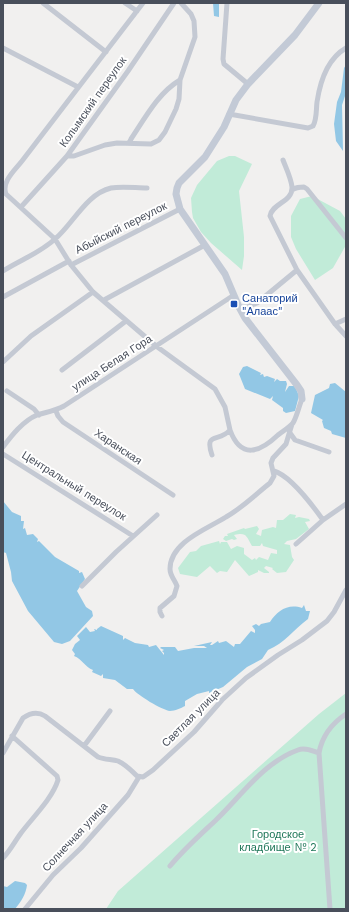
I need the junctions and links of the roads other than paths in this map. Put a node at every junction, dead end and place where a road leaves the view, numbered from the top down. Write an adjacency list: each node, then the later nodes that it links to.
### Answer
1 (43, 3): 11 (street)
2 (125, 3): 8 (street)
3 (144, 3): 8 (street)
4 (174, 3): 17 (street, Колымский переулок)
5 (181, 3): 12 (street)
6 (227, 3): 13 (street)
7 (319, 3): 13 (street)
8 (137, 12): 11 (street)
9 (3, 48): 14 (street)
10 (346, 48): 15 (street)
11 (106, 52): 14 (street)
12 (180, 80): 16 (street); 16 (street)
13 (248, 84): 15 (street)
14 (78, 87): 21 (street)
15 (229, 114): 22 (street)
16 (129, 143): 17 (street)
17 (67, 156): 21 (street, Колымский переулок)
18 (283, 160): 20 (street)
19 (147, 188): 24 (street)
20 (292, 190): 23 (street); 27 (street)
21 (21, 207): 24 (street)
22 (180, 209): 25 (street); 26 (street, Абыйский переулок)
23 (346, 238)
24 (55, 239): 26 (street); 28 (street)
25 (206, 245): 30 (street); 32 (street)
26 (70, 263): 29 (street); 31 (street, Абыйский переулок)
27 (297, 270): 33 (street); 36 (street)
28 (3, 271)
29 (93, 292): 32 (street); 39 (street)
30 (234, 295): 33 (street); 38 (street, улица Белая Гора)
31 (3, 297)
32 (104, 300): 35 (street)
33 (239, 307): 42 (street)
34 (346, 319): 36 (street)
35 (126, 320): 38 (street); 40 (street)
36 (336, 324): 37 (street)
37 (346, 336)
38 (156, 346): 43 (street, улица Белая Гора); 46 (street)
39 (3, 362)
40 (62, 370)
41 (7, 391): 44 (street)
42 (302, 399): 45 (street)
43 (56, 411): 44 (street, улица Белая Гора); 53 (street, Харанская)
44 (39, 415): 48 (street, улица Белая Гора)
45 (292, 424): 46 (street); 47 (street)
46 (230, 430): 51 (street)
47 (290, 433): 49 (street); 52 (street)
48 (3, 447)
49 (329, 452)
50 (3, 454): 57 (street, Центральный переулок)
51 (212, 455)
52 (274, 471): 56 (street); 61 (street)
53 (173, 495)
54 (346, 504): 56 (street)
55 (157, 515): 57 (street)
56 (323, 520): 58 (street)
57 (133, 536): 59 (street)
58 (296, 544)
59 (82, 586)
60 (346, 590): 68 (street, Светлая улица)
61 (162, 616)
62 (110, 711): 65 (street)
63 (346, 714): 67 (street)
64 (12, 736): 65 (street); 66 (street); 69 (street)
65 (84, 746): 68 (street)
66 (3, 753)
67 (319, 753): 70 (street); 72 (street)
68 (139, 777): 71 (street, Солнечная улица)
69 (3, 858)
70 (170, 866)
71 (25, 909)
72 (330, 909)

